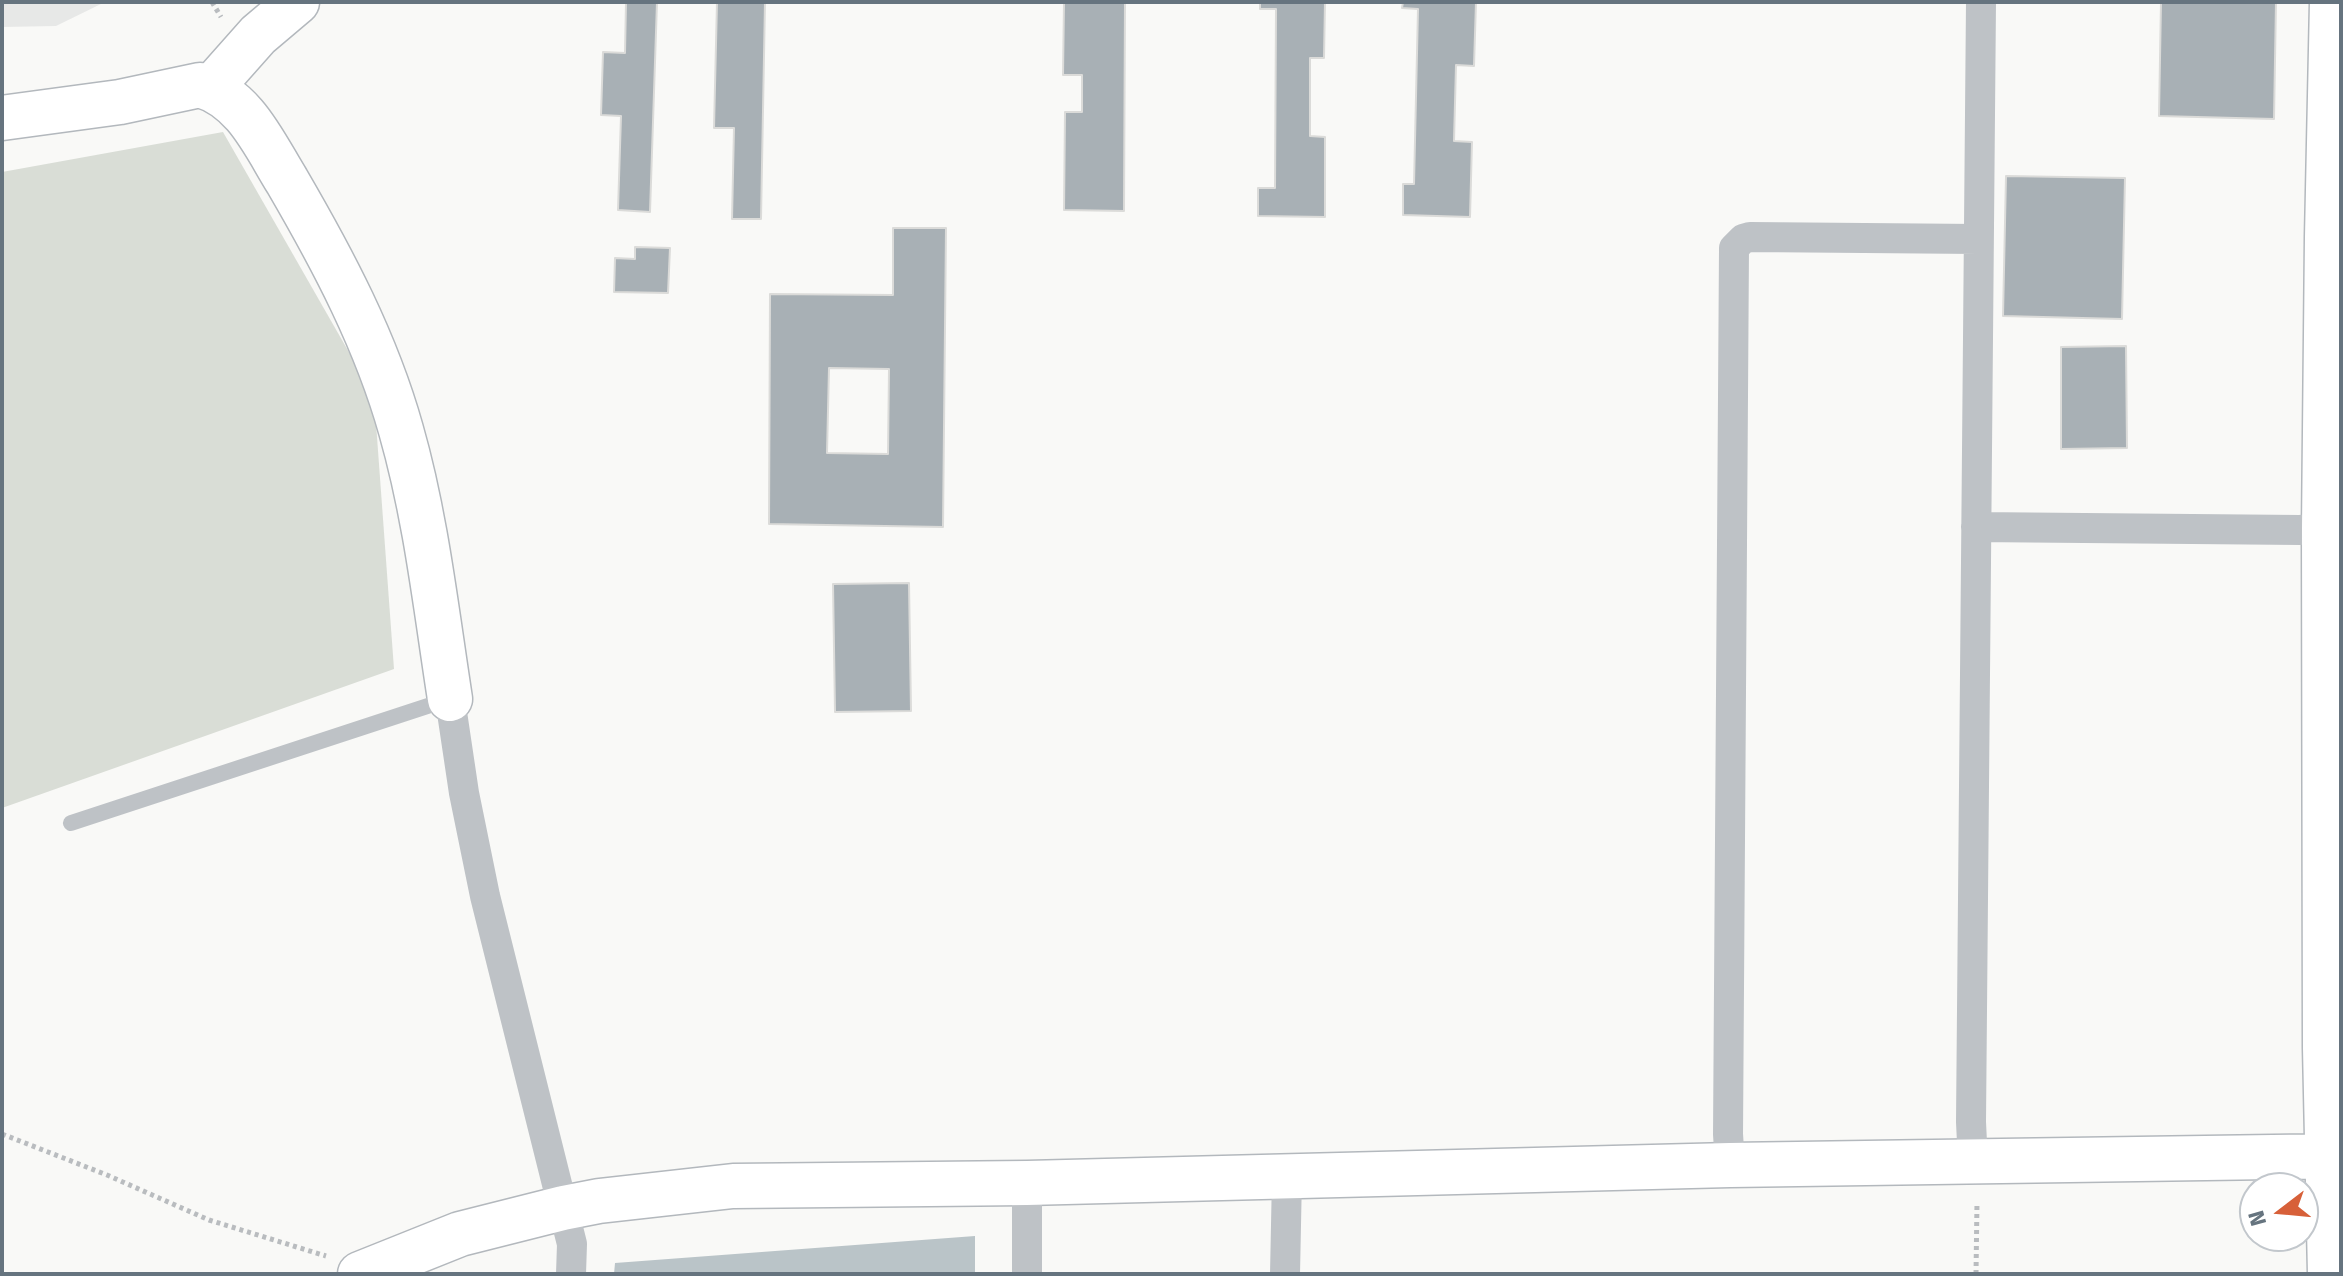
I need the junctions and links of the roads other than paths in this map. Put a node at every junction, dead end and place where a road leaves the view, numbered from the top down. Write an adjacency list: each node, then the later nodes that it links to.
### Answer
1 (297, 2): 4 (street)
2 (1981, 2): 6 (street)
3 (2332, 2): 8 (street)
4 (211, 88): 5 (street); 9 (street)
5 (2, 118)
6 (1978, 239): 7 (street); 12 (street)
7 (1976, 527): 8 (street); 14 (street)
8 (2324, 528): 11 (street)
9 (450, 699): 10 (lane); 16 (street)
10 (71, 823)
11 (2334, 1155): 14 (street); 21 (street)
12 (1730, 1165): 13 (street); 14 (street)
13 (1287, 1176): 15 (street); 20 (street)
14 (1975, 1182)
15 (1027, 1183): 16 (street); 19 (street)
16 (563, 1208): 17 (street); 18 (street)
17 (348, 1267)
18 (571, 1274)
19 (1027, 1274)
20 (1285, 1274)
21 (2330, 1274)

